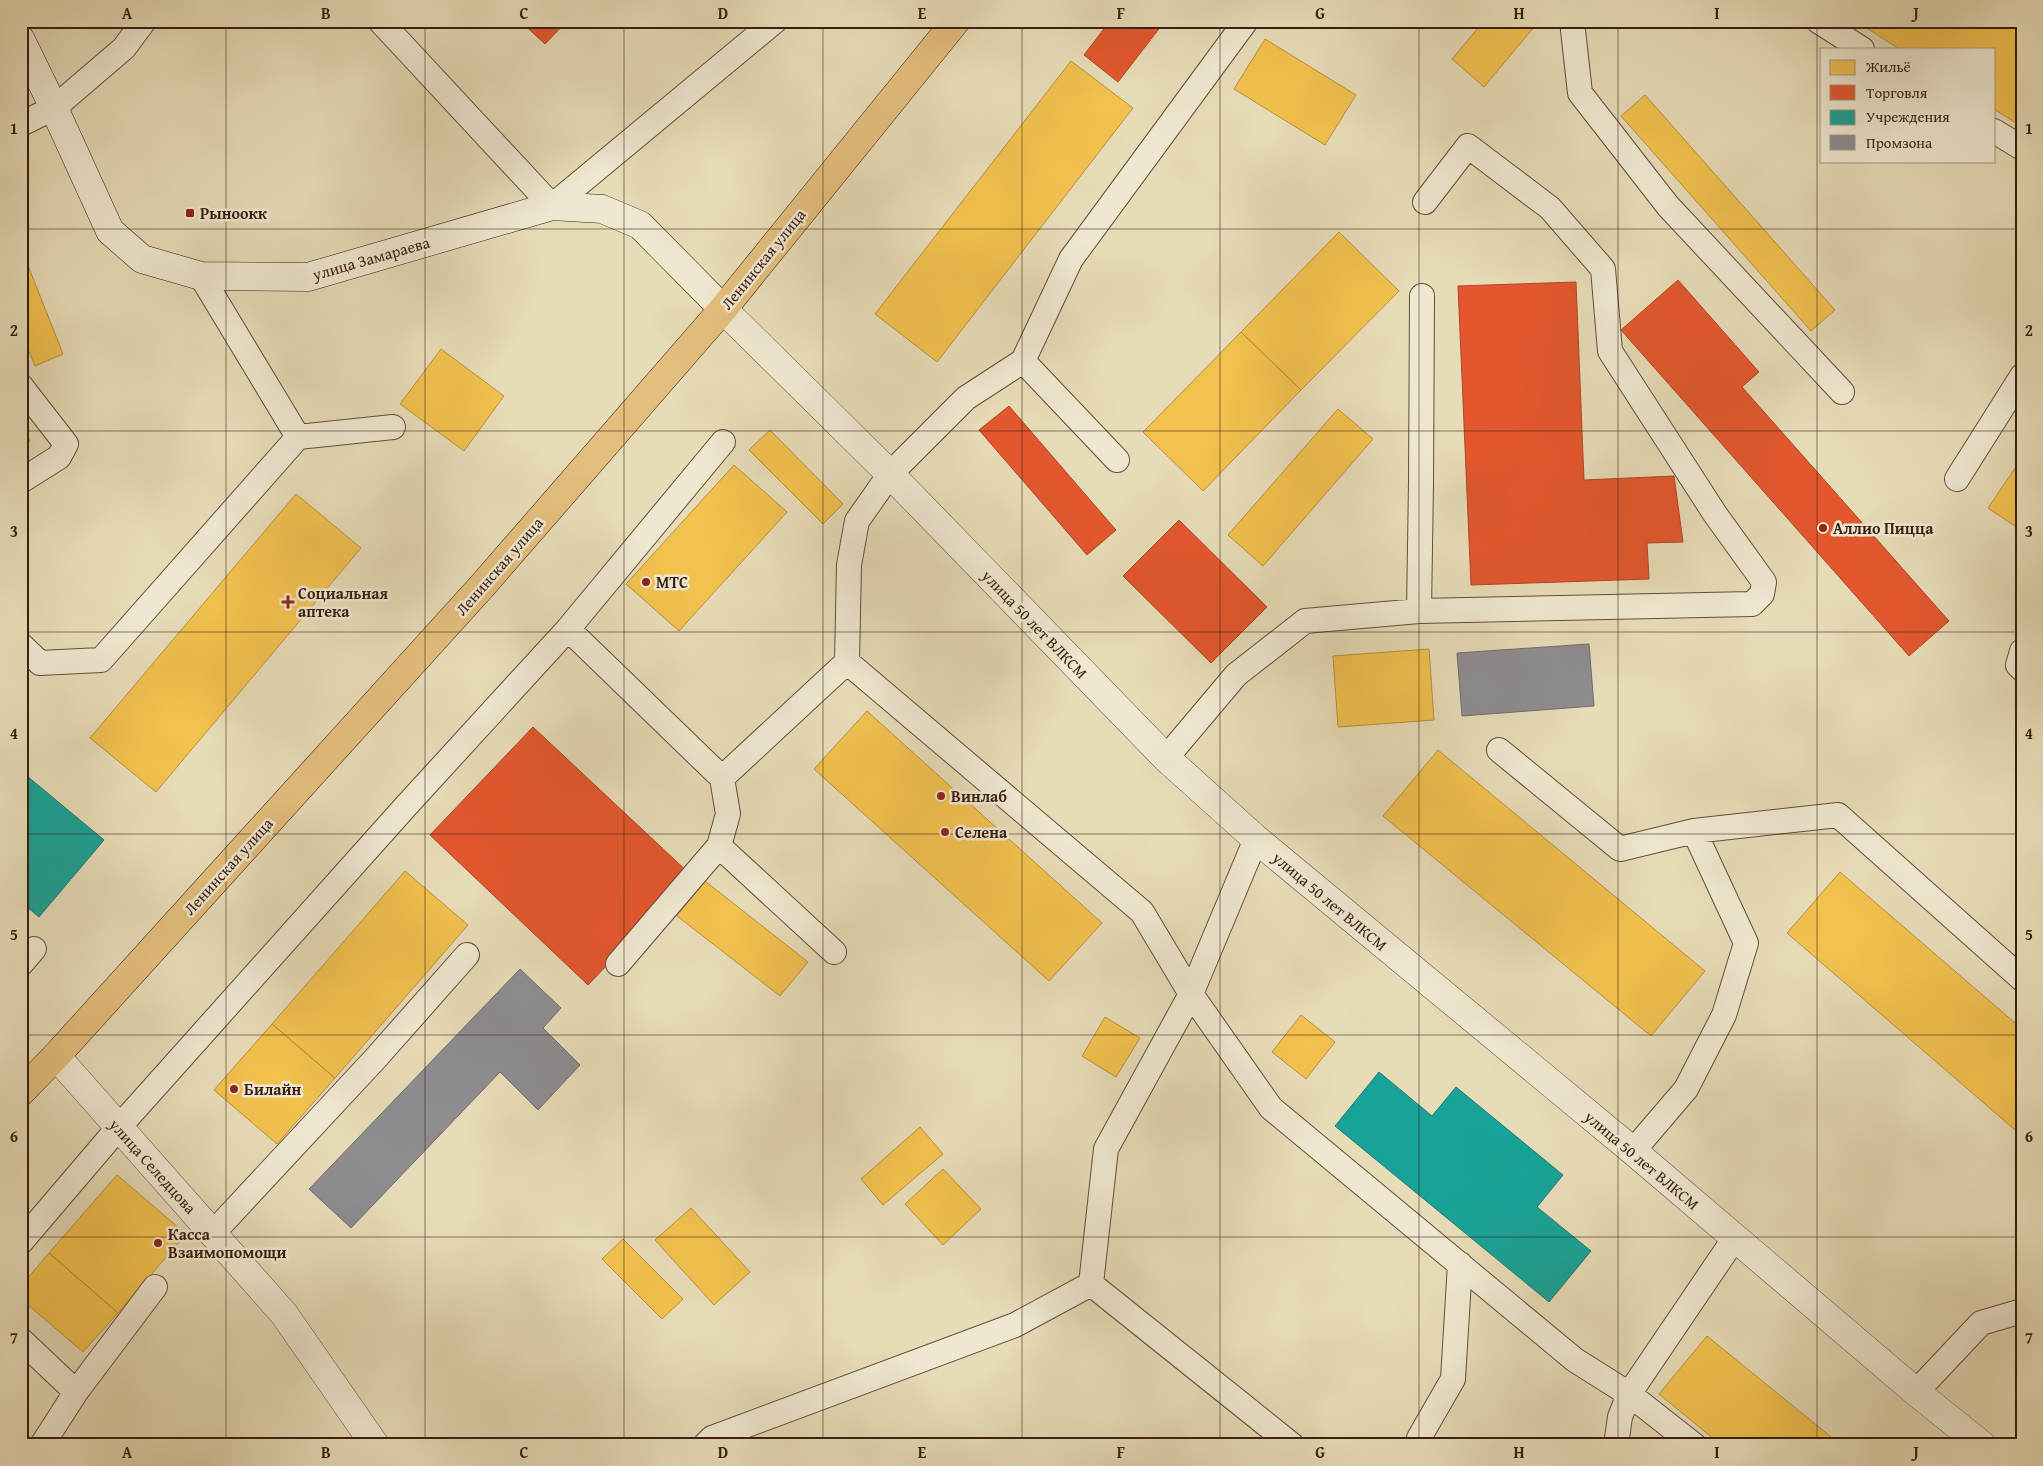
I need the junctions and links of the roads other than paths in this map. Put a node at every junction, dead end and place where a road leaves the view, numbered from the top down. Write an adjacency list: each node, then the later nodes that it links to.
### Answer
1 (144, 21): 10 (lane)
2 (380, 21): 15 (lane)
3 (775, 21): 15 (lane)
4 (956, 21): 18 (main road, Ленинская улица)
5 (1572, 21): 22 (lane)
6 (1818, 21): 9 (lane)
7 (1240, 23): 19 (lane)
8 (21, 40): 10 (street, улица Замараева)
9 (1860, 48)
10 (54, 108): 11 (lane); 16 (street, улица Замараева)
11 (21, 124)
12 (1996, 132): 13 (lane)
13 (2022, 148)
14 (1425, 202): 30 (lane)
15 (552, 206): 16 (street, улица Замараева); 18 (street, улица Замараева)
16 (201, 276): 24 (lane)
17 (1422, 296): 30 (lane)
18 (722, 309): 27 (street, улица 50 лет ВЛКСМ); 47 (main road, Ленинская улица)
19 (1023, 361): 26 (lane); 27 (lane)
20 (2022, 376): 28 (lane)
21 (21, 386): 29 (lane)
22 (1842, 392)
23 (392, 426): 24 (lane)
24 (298, 437): 32 (lane)
25 (722, 442): 31 (lane)
26 (1117, 460)
27 (890, 474): 34 (lane); 37 (street, улица 50 лет ВЛКСМ)
28 (1958, 479)
29 (21, 481)
30 (1418, 611): 37 (lane)
31 (568, 629): 38 (lane); 49 (lane)
32 (21, 646)
33 (2022, 651): 35 (lane)
34 (847, 662): 38 (lane); 46 (lane)
35 (2022, 668)
36 (1499, 750): 39 (lane)
37 (1166, 758): 40 (street, улица 50 лет ВЛКСМ)
38 (722, 778): 41 (lane)
39 (1694, 831): 45 (lane); 50 (lane)
40 (1256, 839): 46 (lane); 50 (street, улица 50 лет ВЛКСМ)
41 (719, 846): 42 (lane); 44 (lane)
42 (834, 952)
43 (466, 955): 51 (lane)
44 (618, 964)
45 (2022, 979)
46 (1191, 994): 54 (lane); 55 (lane)
47 (56, 1056): 48 (main road, Ленинская улица); 49 (street, улица Селедцова)
48 (21, 1092)
49 (119, 1127): 51 (street, улица Селедцова); 53 (lane)
50 (1633, 1151): 52 (street, улица 50 лет ВЛКСМ)
51 (213, 1233): 64 (street, улица Селедцова)
52 (1734, 1239): 60 (street, улица 50 лет ВЛКСМ); 61 (lane)
53 (21, 1242)
54 (1460, 1264): 61 (lane); 62 (lane)
55 (1091, 1284): 65 (lane); 66 (lane)
56 (155, 1287): 59 (lane)
57 (2022, 1311): 60 (lane)
58 (21, 1340): 59 (lane)
59 (76, 1392): 63 (lane)
60 (1916, 1392): 69 (street, улица 50 лет ВЛКСМ)
61 (1629, 1394): 67 (lane); 68 (lane)
62 (1416, 1443)
63 (44, 1444)
64 (375, 1445)
65 (706, 1445)
66 (1292, 1445)
67 (1616, 1445)
68 (1694, 1445)
69 (1982, 1445)

